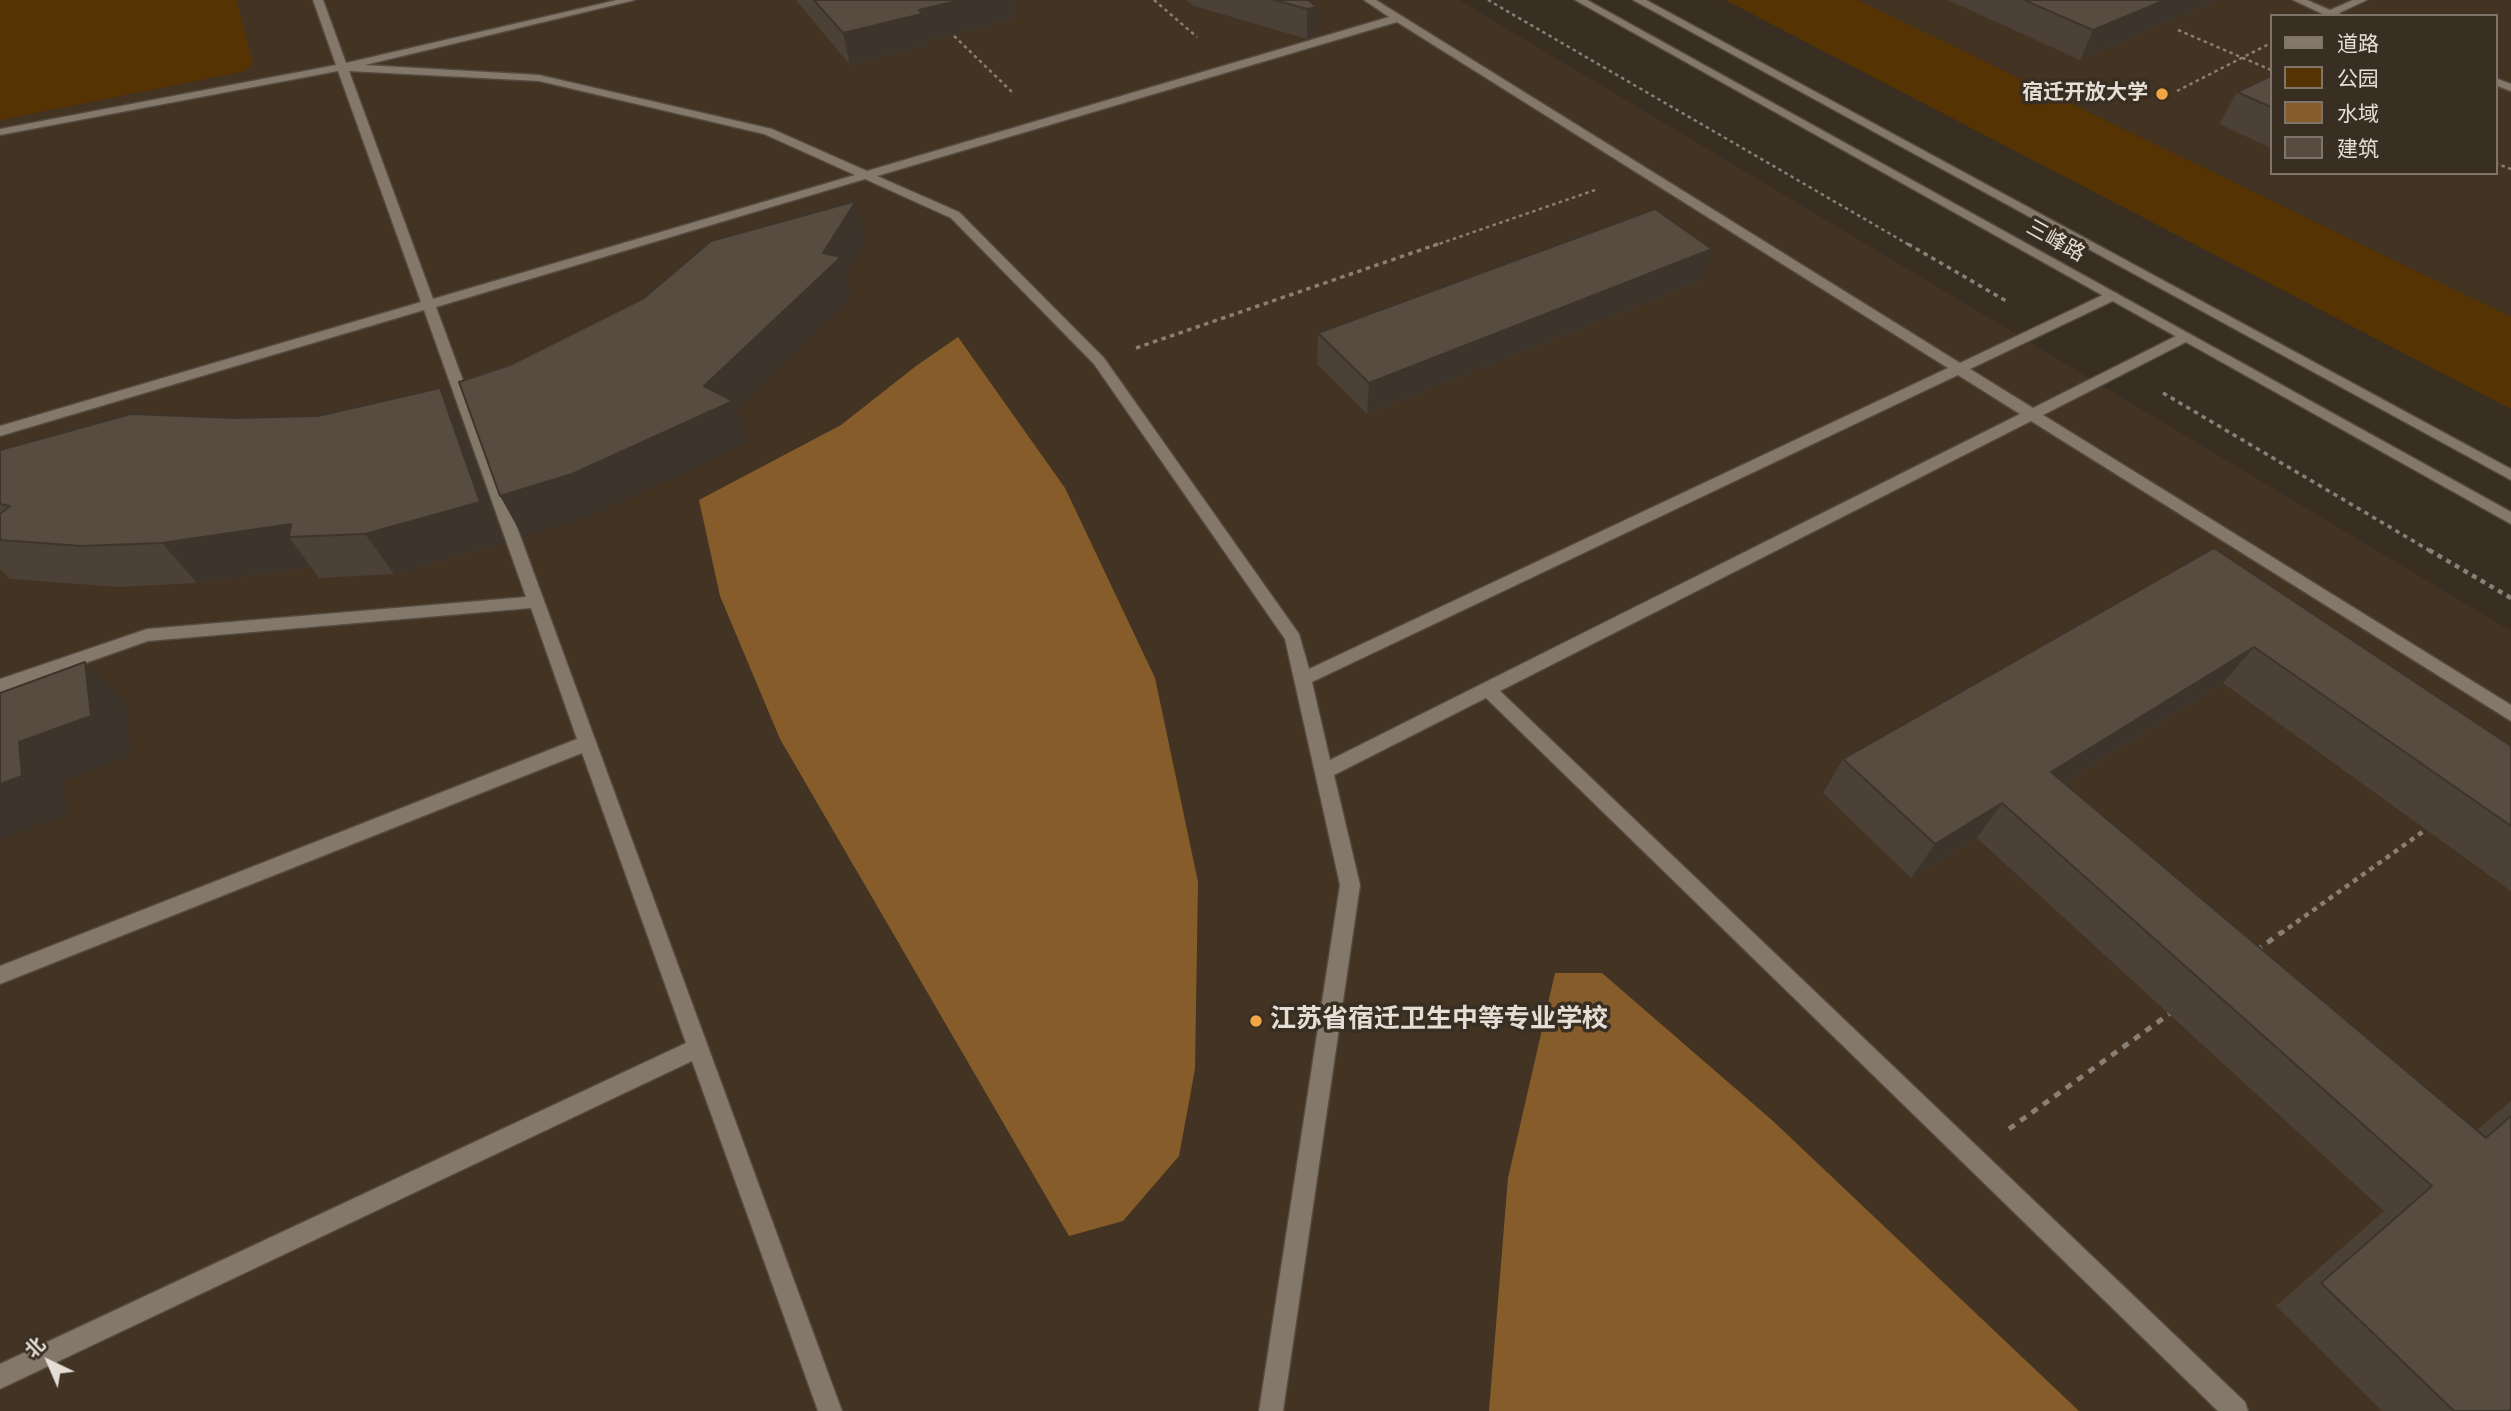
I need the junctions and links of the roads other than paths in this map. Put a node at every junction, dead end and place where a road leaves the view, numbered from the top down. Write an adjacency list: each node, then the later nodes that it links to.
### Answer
1 (318, 0): 11 (main road)
2 (630, 0): 11 (main road)
3 (1369, 0): 10 (main road)
4 (1580, 0): 14 (main road, 三峰路)
5 (1638, 0): 20 (main road, 三峰路)
6 (2298, 0): 8 (main road)
7 (2362, 0): 9 (main road)
8 (2332, 14)
9 (2336, 14)
10 (1398, 18): 13 (main road); 17 (main road)
11 (342, 67): 12 (main road); 13 (main road); 15 (main road)
12 (0, 132)
13 (866, 175): 15 (main road); 23 (main road)
14 (2112, 296): 16 (main road, 三峰路); 17 (main road)
15 (428, 304): 19 (main road); 22 (main road)
16 (2185, 337): 18 (main road); 21 (main road, 三峰路)
17 (1958, 368): 18 (main road); 23 (main road)
18 (2032, 415): 25 (main road); 26 (main road)
19 (0, 430)
20 (2511, 475)
21 (2511, 520)
22 (536, 602): 24 (main road); 27 (main road)
23 (1303, 679): 28 (main road)
24 (0, 687)
25 (1487, 689): 28 (main road); 34 (main road)
26 (2511, 714)
27 (587, 743): 29 (main road); 30 (main road)
28 (1324, 772): 33 (main road)
29 (0, 975)
30 (698, 1048): 31 (main road); 32 (main road)
31 (0, 1377)
32 (830, 1411)
33 (1271, 1411)
34 (2235, 1411)

